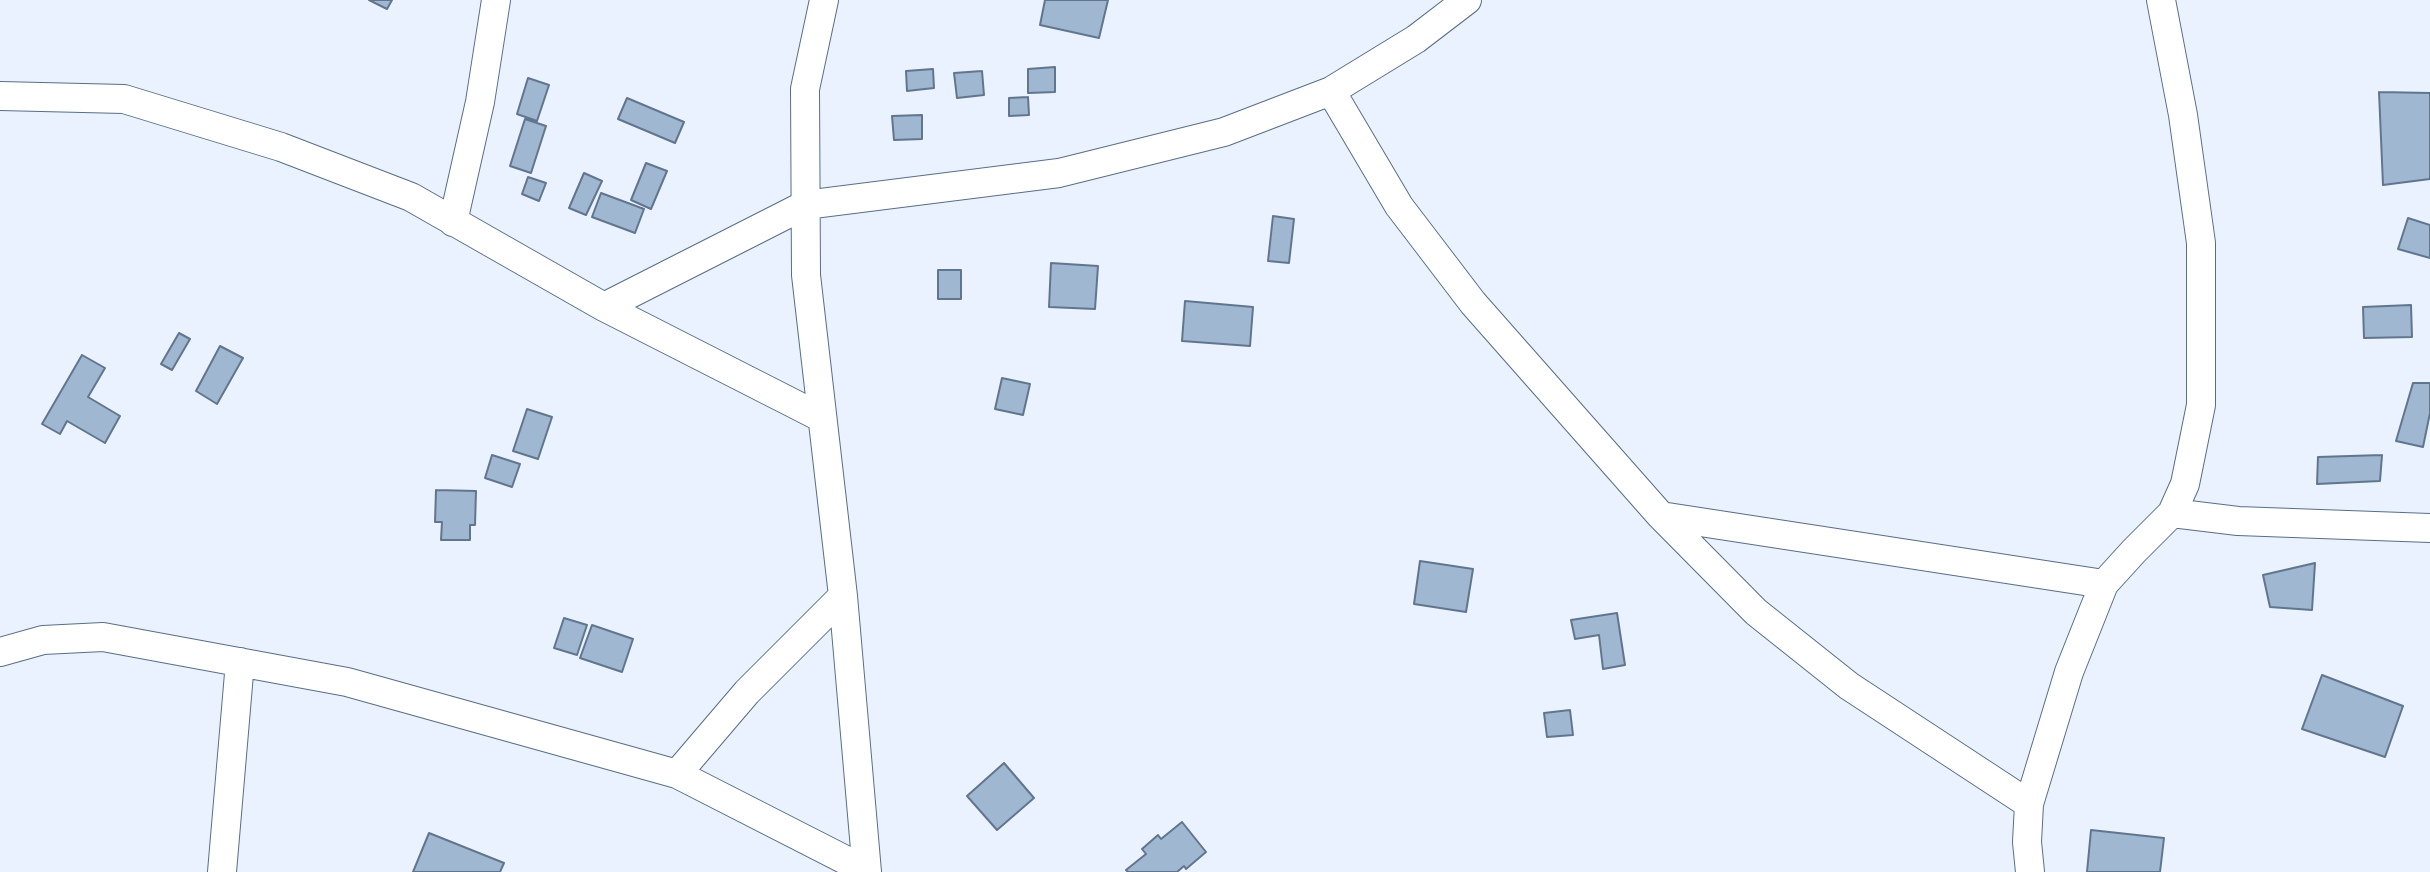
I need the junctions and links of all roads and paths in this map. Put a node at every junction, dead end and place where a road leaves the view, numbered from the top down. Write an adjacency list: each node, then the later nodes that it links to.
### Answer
1 (496, 0): 8 (street)
2 (824, 0): 7 (street)
3 (1467, 0): 5 (street)
4 (2161, 0): 11 (street)
5 (1331, 91): 7 (street); 12 (street)
6 (0, 96): 8 (street)
7 (805, 205): 9 (street); 10 (street)
8 (453, 222): 9 (street)
9 (604, 307): 10 (street)
10 (822, 418): 15 (street)
11 (2172, 513): 13 (street); 14 (street)
12 (1661, 516): 14 (street); 19 (street)
13 (2430, 528)
14 (2104, 584): 19 (street)
15 (843, 596): 18 (street); 20 (street)
16 (0, 652): 17 (street)
17 (240, 662): 18 (street); 21 (street)
18 (677, 774): 20 (street)
19 (2029, 804): 22 (street)
20 (867, 871)
21 (222, 872)
22 (2030, 872)

